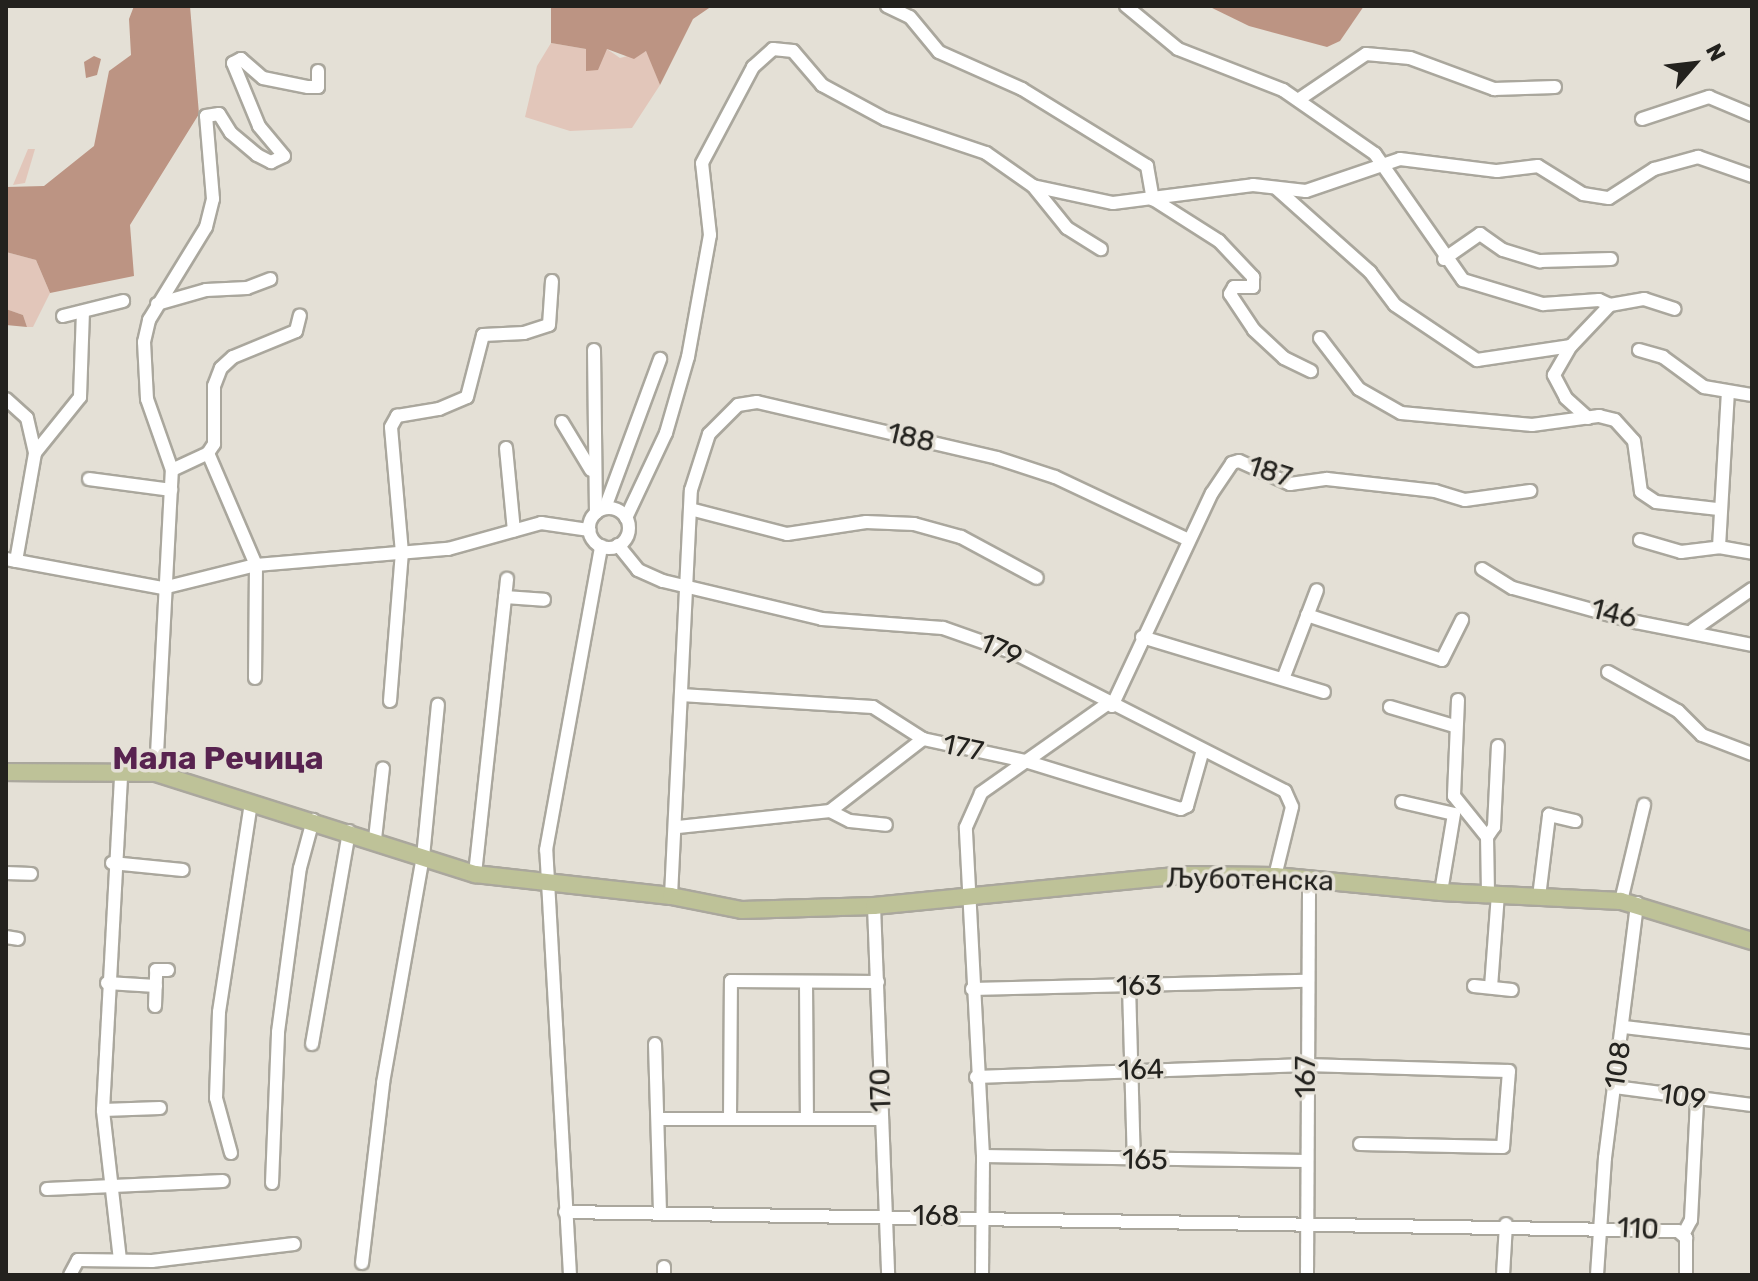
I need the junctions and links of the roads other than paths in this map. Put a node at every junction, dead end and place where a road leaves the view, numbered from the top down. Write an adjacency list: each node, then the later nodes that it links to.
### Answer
1 (887, 6): 12 (street)
2 (1126, 6): 5 (street)
3 (318, 71): 19 (street)
4 (1555, 87): 5 (street)
5 (1298, 100): 8 (street)
6 (1752, 115): 7 (street)
7 (1642, 119)
8 (1384, 163): 9 (street); 11 (street); 14 (street)
9 (1752, 176)
10 (1033, 186): 12 (street); 13 (street); 47 (street)
11 (1275, 187): 12 (street); 26 (street)
12 (1153, 199): 30 (street)
13 (1101, 249)
14 (1444, 259): 15 (street); 20 (street)
15 (1611, 259)
16 (270, 279): 19 (street)
17 (552, 281): 55 (street)
18 (123, 301): 22 (street)
19 (157, 304): 39 (street)
20 (1610, 305): 21 (street); 26 (street)
21 (1674, 309)
22 (83, 313): 24 (street); 37 (street)
23 (300, 315): 38 (street)
24 (63, 316)
25 (1320, 338): 34 (street)
26 (1571, 346): 34 (street)
27 (594, 350): 40 (street)
28 (1639, 350): 31 (street)
29 (660, 359): 46 (street)
30 (1311, 371)
31 (1728, 393): 32 (street); 45 (street)
32 (1752, 395)
33 (6, 399): 37 (street)
34 (1588, 418): 45 (street)
35 (562, 422): 40 (street)
36 (506, 448): 49 (street)
37 (35, 453): 57 (street)
38 (208, 453): 39 (street); 58 (street)
39 (172, 470): 42 (street)
40 (592, 471): 46 (street)
41 (89, 479): 42 (street)
42 (171, 490): 63 (street)
43 (1530, 491): 50 (street, 187)
44 (690, 509): 50 (street, 188); 60 (street); 62 (street, 188)
45 (1717, 509): 54 (street)
46 (600, 511): 47 (street); 48 (street)
47 (626, 518): 52 (street)
48 (589, 530): 49 (street); 53 (street)
49 (514, 531): 55 (street)
50 (1189, 540): 71 (street, 187)
51 (1640, 540): 54 (street)
52 (618, 545): 53 (street); 62 (street, 179)
53 (601, 546): 112 (street)
54 (1719, 547): 56 (street)
55 (402, 553): 58 (street); 79 (street)
56 (1752, 553)
57 (11, 560): 63 (street)
58 (256, 565): 63 (street); 74 (street)
59 (1482, 569): 70 (street, 146)
60 (1037, 578)
61 (507, 579): 66 (street)
62 (688, 585): 77 (street, 188); 81 (street, 179)
63 (163, 588): 92 (street)
64 (1752, 589): 70 (street)
65 (1317, 590): 68 (street)
66 (505, 597): 67 (street); 109 (street)
67 (544, 600)
68 (1307, 615): 69 (street); 75 (street)
69 (1462, 620)
70 (1693, 630): 72 (street, 146)
71 (1142, 637): 75 (street); 81 (street, 187)
72 (1752, 645)
73 (1608, 672): 87 (street, 146)
74 (255, 678)
75 (1283, 679): 76 (street)
76 (1324, 692)
77 (681, 695): 84 (street, 177); 100 (street, 188)
78 (1458, 700): 83 (street)
79 (390, 701)
80 (438, 705): 104 (street)
81 (1110, 705): 86 (street, 179); 88 (street)
82 (1390, 707): 83 (street)
83 (1454, 726): 102 (street)
84 (923, 739): 88 (street, 177); 96 (street)
85 (1498, 746): 102 (street)
86 (1203, 750): 88 (street, 177); 110 (street, 179)
87 (1752, 754)
88 (1025, 761): 116 (street)
89 (383, 768): 103 (street)
90 (6, 772): 91 (main road, Љуботенска)
91 (121, 773): 92 (main road, Љуботенска); 105 (street)
92 (156, 773): 93 (main road, Љуботенска)
93 (251, 802): 97 (main road, Љуботенска); 150 (street)
94 (1402, 802): 113 (street)
95 (1644, 805): 118 (street, 108)
96 (830, 811): 99 (street); 100 (street)
97 (313, 820): 101 (main road, Љуботенска); 155 (street)
98 (1575, 821): 117 (street)
99 (886, 825)
100 (678, 827): 115 (street, 188)
101 (349, 831): 103 (main road, Љуботенска); 135 (street)
102 (1487, 837): 114 (street)
103 (375, 839): 104 (main road, Љуботенска)
104 (423, 857): 109 (main road, Љуботенска); 168 (street)
105 (112, 863): 106 (street); 125 (street)
106 (183, 870)
107 (6, 873): 108 (street)
108 (31, 874)
109 (475, 874): 112 (main road, Љуботенска)
110 (1275, 876): 111 (main road, Љуботенска); 116 (main road, Љуботенска)
111 (1309, 880): 113 (main road, Љуботенска); 122 (street, 167)
112 (548, 885): 115 (main road, Љуботенска); 158 (street)
113 (1441, 892): 114 (main road, Љуботенска)
114 (1493, 893): 117 (main road, Љуботенска); 129 (street)
115 (671, 896): 119 (main road, Љуботенска)
116 (966, 897): 119 (main road, Љуботенска); 130 (street)
117 (1539, 897): 118 (main road, Љуботенска)
118 (1629, 902): 120 (main road, Љуботенска); 133 (street, 108)
119 (874, 906): 124 (street, 170)
120 (1752, 941)
121 (168, 970): 126 (street)
122 (1306, 981): 127 (street, 163); 137 (street, 167)
123 (806, 982): 124 (street); 145 (street); 147 (street)
124 (878, 982): 148 (street, 170)
125 (107, 983): 126 (street); 144 (street)
126 (156, 986): 132 (street)
127 (1129, 986): 130 (street, 163); 138 (street)
128 (1474, 986): 129 (street)
129 (1491, 987): 131 (street)
130 (972, 989): 139 (street)
131 (1512, 990)
132 (155, 1006)
133 (1624, 1027): 134 (street); 140 (street, 108)
134 (1752, 1042)
135 (312, 1044)
136 (655, 1044): 146 (street)
137 (1306, 1065): 138 (street, 164); 149 (street, 164); 153 (street, 167)
138 (1131, 1070): 139 (street, 164); 152 (street)
139 (976, 1077): 151 (street)
140 (1615, 1087): 141 (street, 109); 164 (street, 108)
141 (1697, 1100): 142 (street, 109); 165 (street)
142 (1752, 1105)
143 (160, 1108): 144 (street)
144 (103, 1110): 156 (street)
145 (730, 1118): 146 (street); 147 (street)
146 (658, 1119): 159 (street)
147 (807, 1119): 148 (street)
148 (882, 1119): 160 (street, 170)
149 (1360, 1144)
150 (231, 1153)
151 (983, 1156): 152 (street, 165); 161 (street)
152 (1134, 1160): 153 (street, 165)
153 (1307, 1161): 162 (street, 167)
154 (223, 1181): 156 (street)
155 (272, 1183)
156 (111, 1188): 157 (street); 167 (street)
157 (47, 1189)
158 (565, 1212): 159 (street, 168); 170 (street)
159 (660, 1212): 160 (street, 168)
160 (886, 1216): 161 (street, 168); 171 (street, 170)
161 (984, 1217): 162 (street, 168); 172 (street)
162 (1307, 1223): 163 (street); 173 (street, 167)
163 (1506, 1224): 164 (street); 174 (street)
164 (1598, 1228): 165 (street, 110); 175 (street, 108)
165 (1684, 1233): 176 (street, 110)
166 (294, 1244): 167 (street)
167 (120, 1260): 169 (street)
168 (362, 1263)
169 (70, 1275)
170 (570, 1275)
171 (888, 1275)
172 (982, 1275)
173 (1307, 1275)
174 (1503, 1275)
175 (1597, 1275)
176 (1686, 1275)

